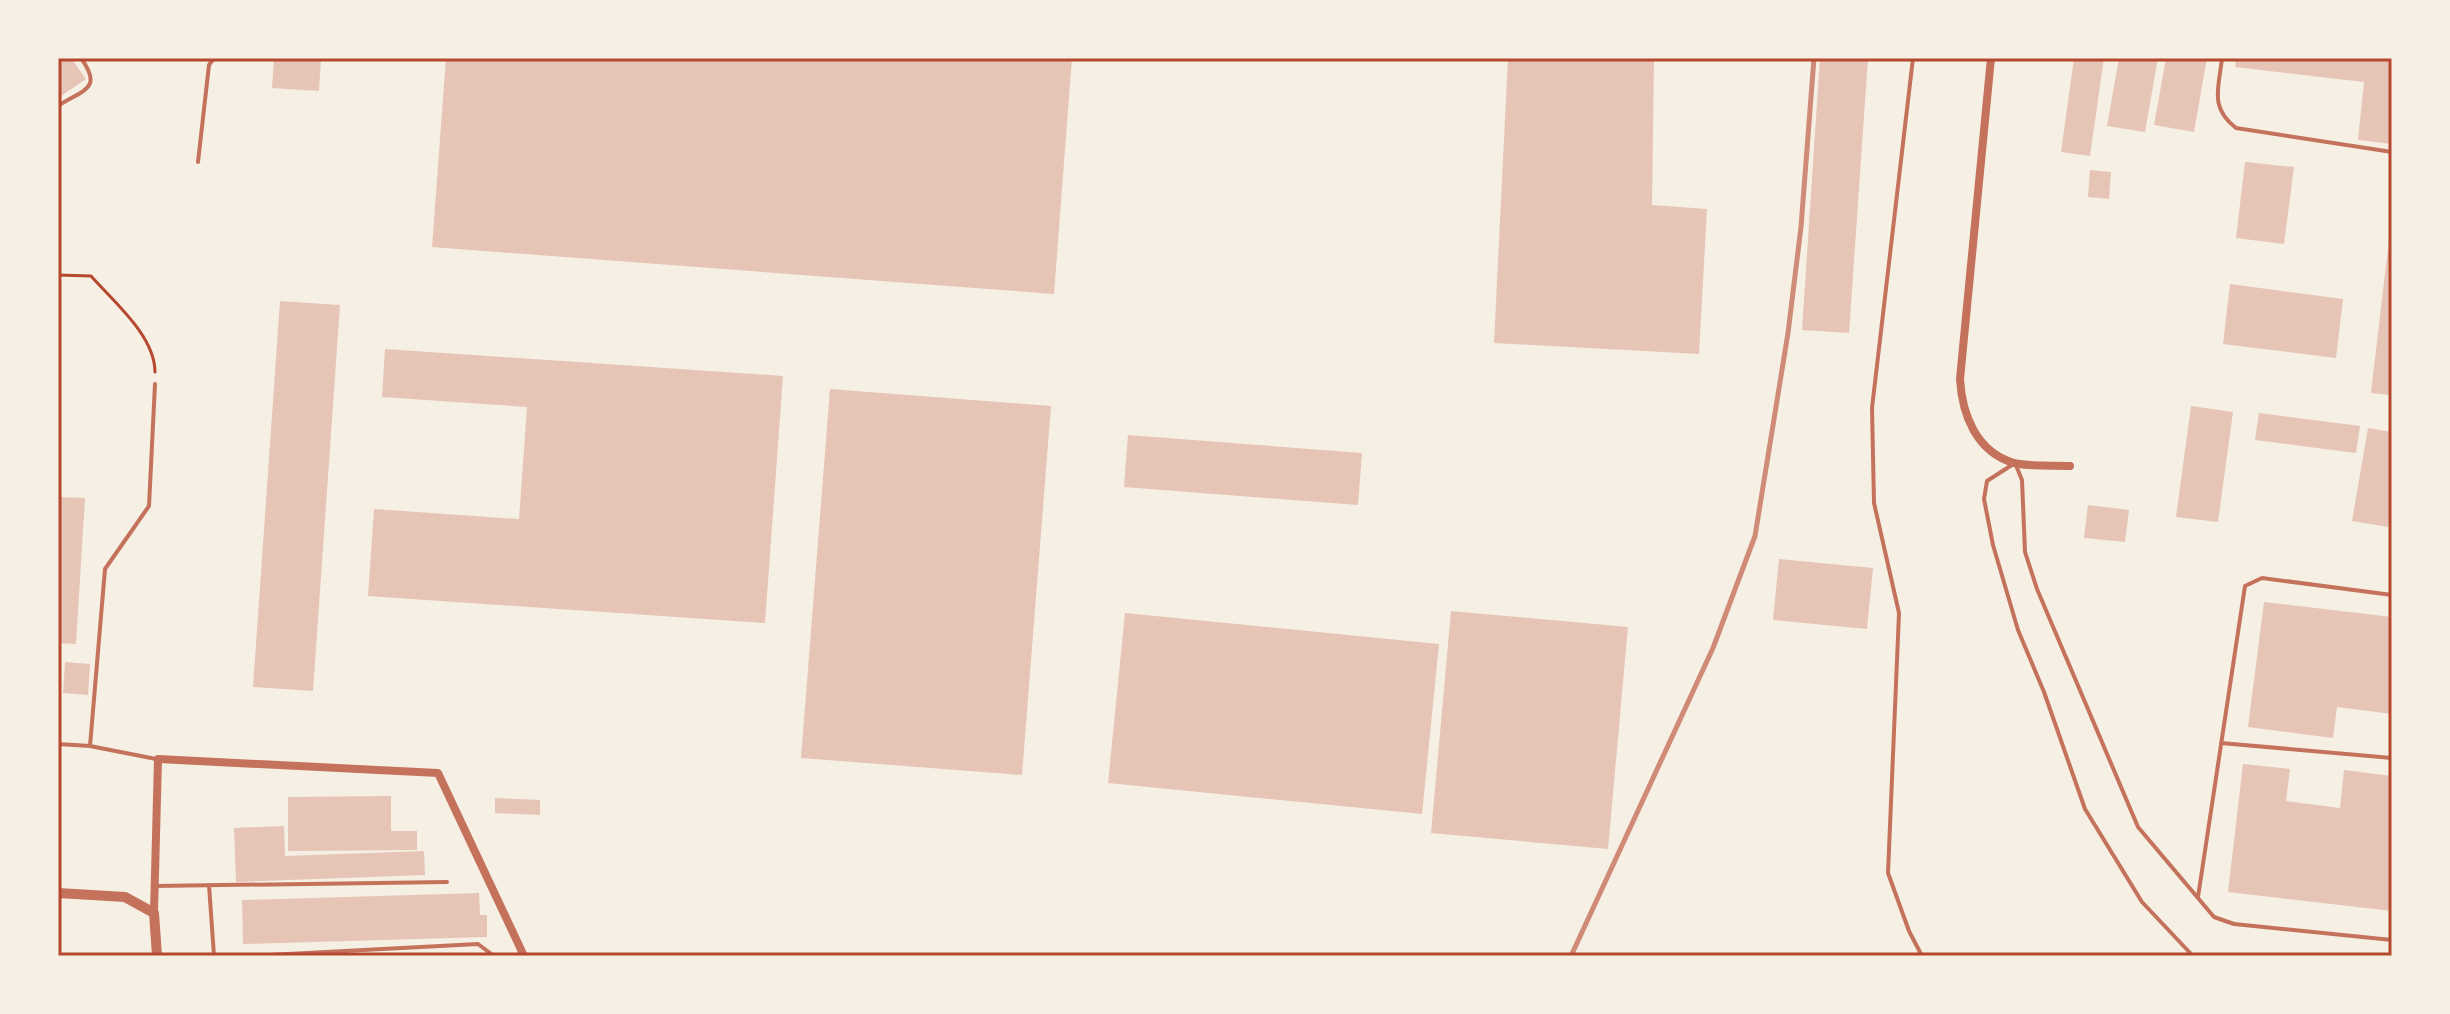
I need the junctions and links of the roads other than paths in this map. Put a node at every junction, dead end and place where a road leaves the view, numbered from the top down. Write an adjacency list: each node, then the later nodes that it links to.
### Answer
1 (81, 58): 6 (lane)
2 (214, 58): 8 (lane)
3 (1913, 58): 30 (lane)
4 (1991, 58): 10 (street)
5 (2222, 58): 7 (lane)
6 (58, 106)
7 (2392, 152)
8 (198, 162)
9 (155, 384): 15 (lane)
10 (2015, 463): 11 (street); 22 (lane); 31 (lane)
11 (2070, 466)
12 (2392, 595): 13 (lane)
13 (2221, 743): 16 (lane); 22 (lane)
14 (58, 744): 15 (lane)
15 (90, 746): 17 (lane)
16 (2392, 758)
17 (158, 759): 20 (street); 29 (street)
18 (447, 882): 19 (lane)
19 (209, 885): 20 (lane); 26 (lane)
20 (155, 886): 23 (street)
21 (58, 893): 23 (street)
22 (2198, 897): 24 (lane)
23 (154, 913): 25 (street)
24 (2392, 940)
25 (157, 956)
26 (214, 956)
27 (251, 956): 28 (lane)
28 (494, 956)
29 (524, 956)
30 (1922, 956)
31 (2193, 956)

